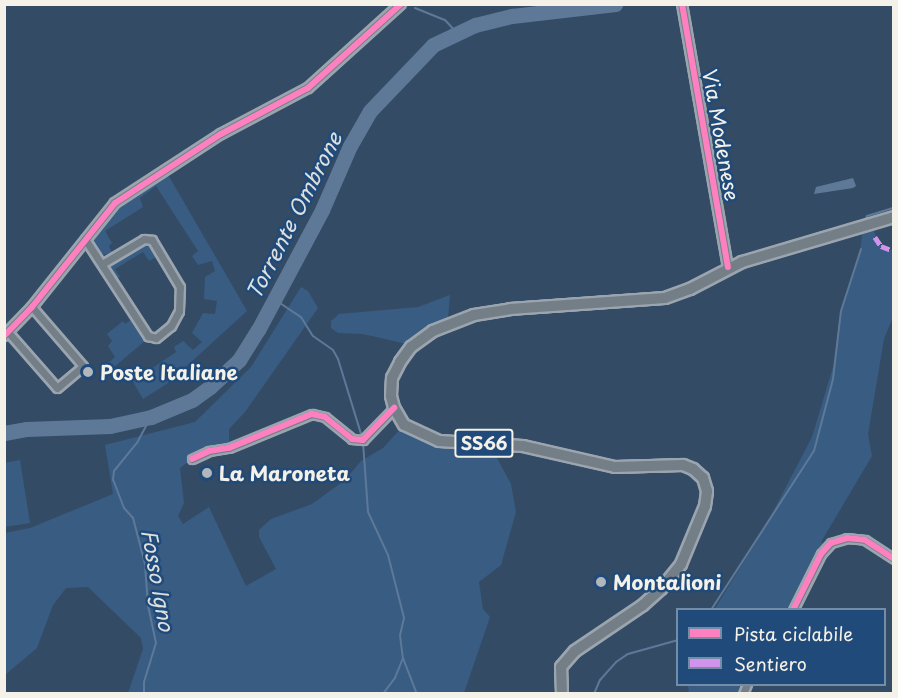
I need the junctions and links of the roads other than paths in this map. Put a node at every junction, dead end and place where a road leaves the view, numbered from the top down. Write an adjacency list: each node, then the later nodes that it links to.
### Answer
1 (401, 5): 4 (street)
2 (682, 6): 6 (street, Via Modenese)
3 (894, 217): 6 (main road)
4 (85, 238): 5 (street); 7 (street)
5 (102, 264): 5 (street)
6 (728, 267): 9 (main road)
7 (32, 307): 8 (street); 8 (street)
8 (6, 334)
9 (394, 408): 10 (street); 13 (main road, SS66)
10 (192, 459)
11 (894, 559): 12 (street)
12 (794, 608)
13 (562, 693)

